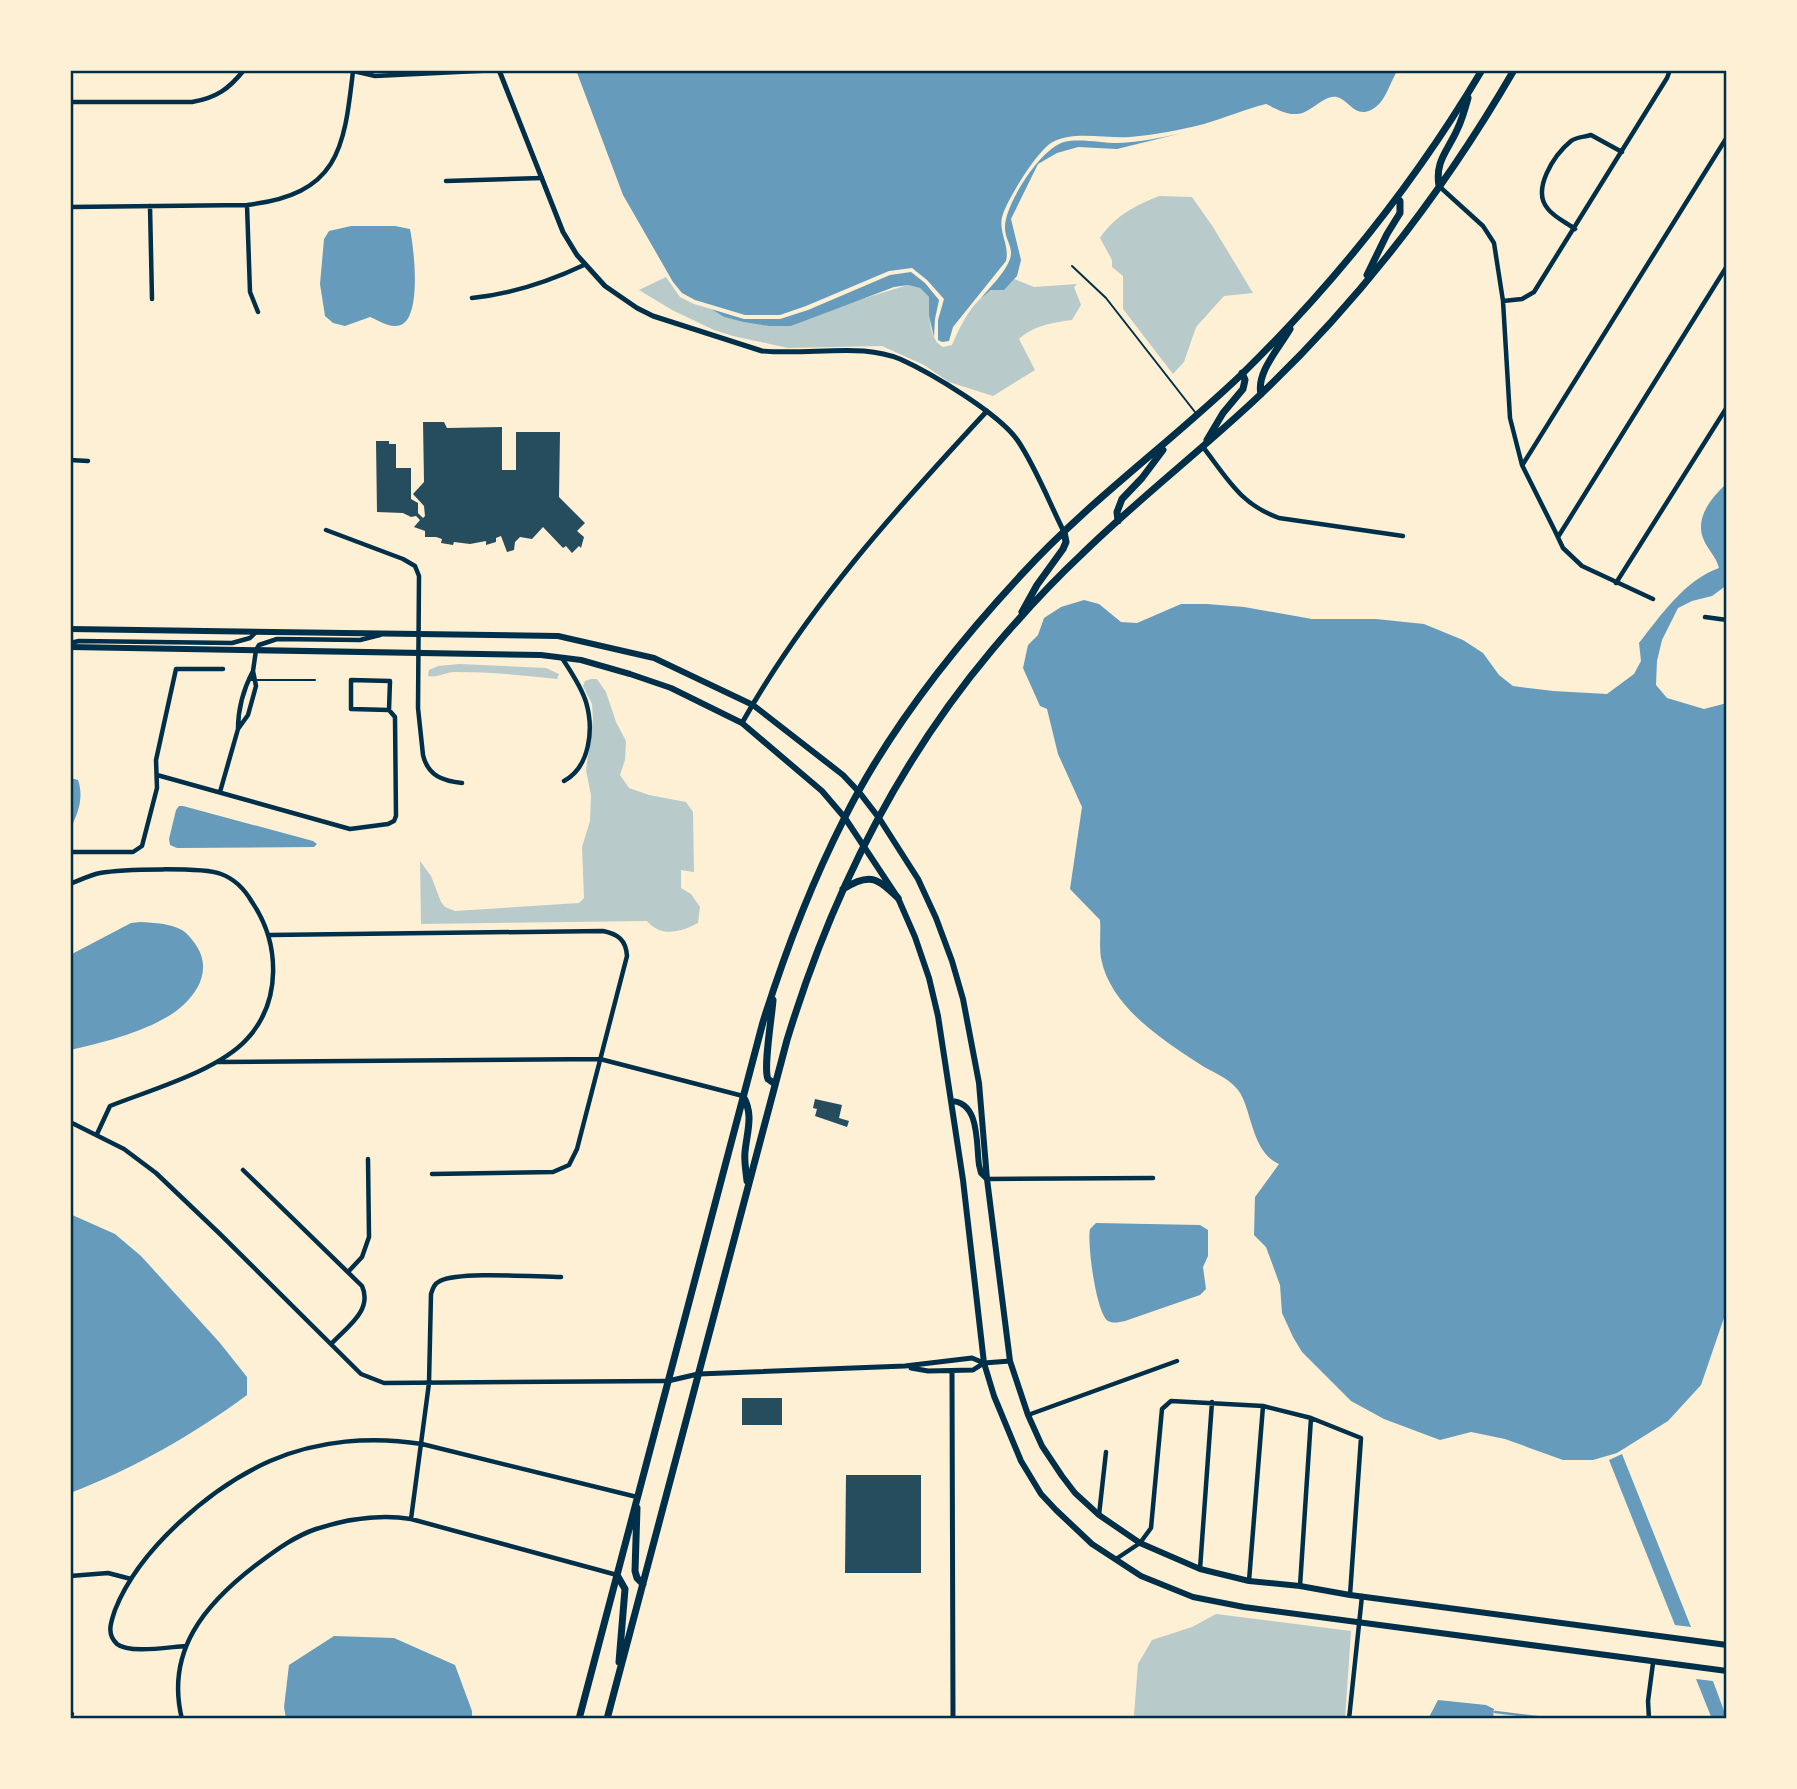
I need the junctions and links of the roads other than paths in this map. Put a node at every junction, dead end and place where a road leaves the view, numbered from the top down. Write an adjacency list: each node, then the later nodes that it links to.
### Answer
1 (244, 70): 8 (street)
2 (499, 70): 6 (street); 11 (street)
3 (1482, 70): 7 (main road)
4 (1514, 70): 13 (main road)
5 (1670, 70): 10 (street)
6 (351, 71): 15 (street)
7 (1473, 84): 13 (main road); 14 (main road)
8 (70, 102)
9 (1727, 137): 39 (street)
10 (1622, 152): 18 (street); 18 (street)
11 (542, 178): 12 (street); 19 (street)
12 (446, 181)
13 (1439, 187): 22 (main road); 25 (street)
14 (1397, 198): 22 (main road); 27 (main road)
15 (247, 205): 16 (street); 26 (street)
16 (150, 206): 17 (street); 24 (street)
17 (70, 207)
18 (1575, 229): 25 (street)
19 (584, 265): 23 (street); 31 (street)
20 (1072, 266): 32 (lane)
21 (1727, 266): 44 (street)
22 (1363, 285): 29 (main road)
23 (472, 298)
24 (152, 299)
25 (1503, 301): 39 (street)
26 (258, 312)
27 (1295, 319): 28 (main road); 29 (main road)
28 (1242, 373): 32 (main road); 36 (main road)
29 (1261, 394): 36 (main road)
30 (1727, 407): 34 (street)
31 (987, 411): 42 (street); 65 (street)
32 (1197, 415): 35 (main road)
33 (1727, 416): 34 (street)
34 (1718, 421): 45 (street)
35 (1171, 438): 40 (main road); 42 (main road)
36 (1203, 447): 40 (main road); 43 (street)
37 (70, 460): 38 (street)
38 (88, 461)
39 (1522, 465): 44 (street)
40 (1118, 521): 49 (main road)
41 (326, 530): 53 (street)
42 (1064, 531): 49 (main road); 73 (main road)
43 (1403, 536)
44 (1558, 537): 45 (street)
45 (1616, 583): 46 (street)
46 (1653, 599)
47 (1705, 617): 48 (street)
48 (1727, 620)
49 (1014, 625): 75 (main road)
50 (70, 629): 51 (main road)
51 (256, 632): 52 (main road); 54 (street)
52 (385, 634): 53 (main road); 55 (street)
53 (418, 635): 56 (street); 65 (main road)
54 (70, 645): 55 (main road)
55 (256, 650): 56 (main road); 59 (street)
56 (418, 652): 57 (main road); 71 (street)
57 (562, 658): 67 (main road); 70 (street)
58 (223, 669): 69 (street)
59 (253, 671): 60 (street); 62 (street)
60 (248, 680): 62 (lane); 63 (street)
61 (315, 680): 62 (lane)
62 (255, 681): 64 (street)
63 (240, 702): 64 (street); 68 (street)
64 (251, 705): 68 (street)
65 (753, 705): 67 (street); 73 (main road)
66 (389, 710): 66 (street); 72 (street)
67 (743, 723): 74 (main road)
68 (238, 730): 72 (street)
69 (157, 775): 72 (street); 77 (street)
70 (564, 781)
71 (462, 783)
72 (220, 792)
73 (859, 792): 74 (main road); 75 (main road)
74 (845, 818): 76 (main road); 82 (main road)
75 (879, 818): 76 (main road); 94 (main road)
76 (864, 844): 79 (main road); 80 (main road)
77 (70, 852)
78 (70, 884): 81 (street)
79 (843, 889): 80 (main road); 85 (main road)
80 (898, 898): 87 (main road)
81 (270, 935): 83 (street); 84 (street)
82 (775, 985): 85 (main road); 86 (main road)
83 (600, 1059): 84 (street); 86 (street); 92 (street)
84 (218, 1062): 89 (street)
85 (775, 1084): 95 (main road)
86 (743, 1096): 95 (main road); 105 (main road)
87 (951, 1101): 94 (main road); 101 (main road)
88 (70, 1122): 89 (street)
89 (97, 1134): 98 (street)
90 (368, 1159): 96 (street)
91 (243, 1170): 96 (street)
92 (432, 1174)
93 (1153, 1178): 94 (street)
94 (987, 1179): 99 (main road)
95 (748, 1188): 104 (main road)
96 (348, 1272): 98 (street)
97 (561, 1277): 106 (street)
98 (332, 1343): 106 (street)
99 (1010, 1361): 101 (street); 109 (main road)
100 (1177, 1361): 109 (street)
101 (984, 1363): 102 (street); 103 (street); 117 (main road)
102 (905, 1366): 103 (street); 104 (street)
103 (953, 1371): 138 (street)
104 (698, 1374): 105 (street); 123 (main road)
105 (667, 1381): 106 (street); 113 (main road)
106 (429, 1383): 111 (street)
107 (1212, 1402): 108 (street); 116 (street); 118 (street)
108 (1263, 1406): 110 (street); 122 (street)
109 (1028, 1415): 114 (main road)
110 (1311, 1418): 124 (street); 125 (street)
111 (422, 1444): 113 (street); 115 (street); 121 (street)
112 (1106, 1452): 114 (street)
113 (637, 1497): 119 (main road); 123 (main road)
114 (1099, 1514): 116 (main road)
115 (411, 1519): 119 (street); 129 (street)
116 (1140, 1542): 117 (street); 118 (main road)
117 (1115, 1559): 127 (main road)
118 (1200, 1569): 122 (main road)
119 (617, 1575): 132 (main road); 133 (main road)
120 (70, 1576): 121 (street)
121 (131, 1578): 129 (street)
122 (1250, 1581): 124 (main road)
123 (643, 1584): 132 (main road)
124 (1300, 1586): 125 (main road)
125 (1350, 1595): 126 (main road)
126 (1362, 1596): 127 (street); 128 (main road)
127 (1358, 1622): 130 (main road); 139 (street)
128 (1727, 1645)
129 (185, 1646): 134 (street)
130 (1653, 1663): 131 (main road); 140 (street)
131 (1727, 1671)
132 (618, 1677): 137 (main road)
133 (584, 1699): 135 (main road); 136 (main road)
134 (182, 1719)
135 (579, 1719)
136 (586, 1719)
137 (607, 1719)
138 (953, 1719)
139 (1349, 1719)
140 (1649, 1719)

